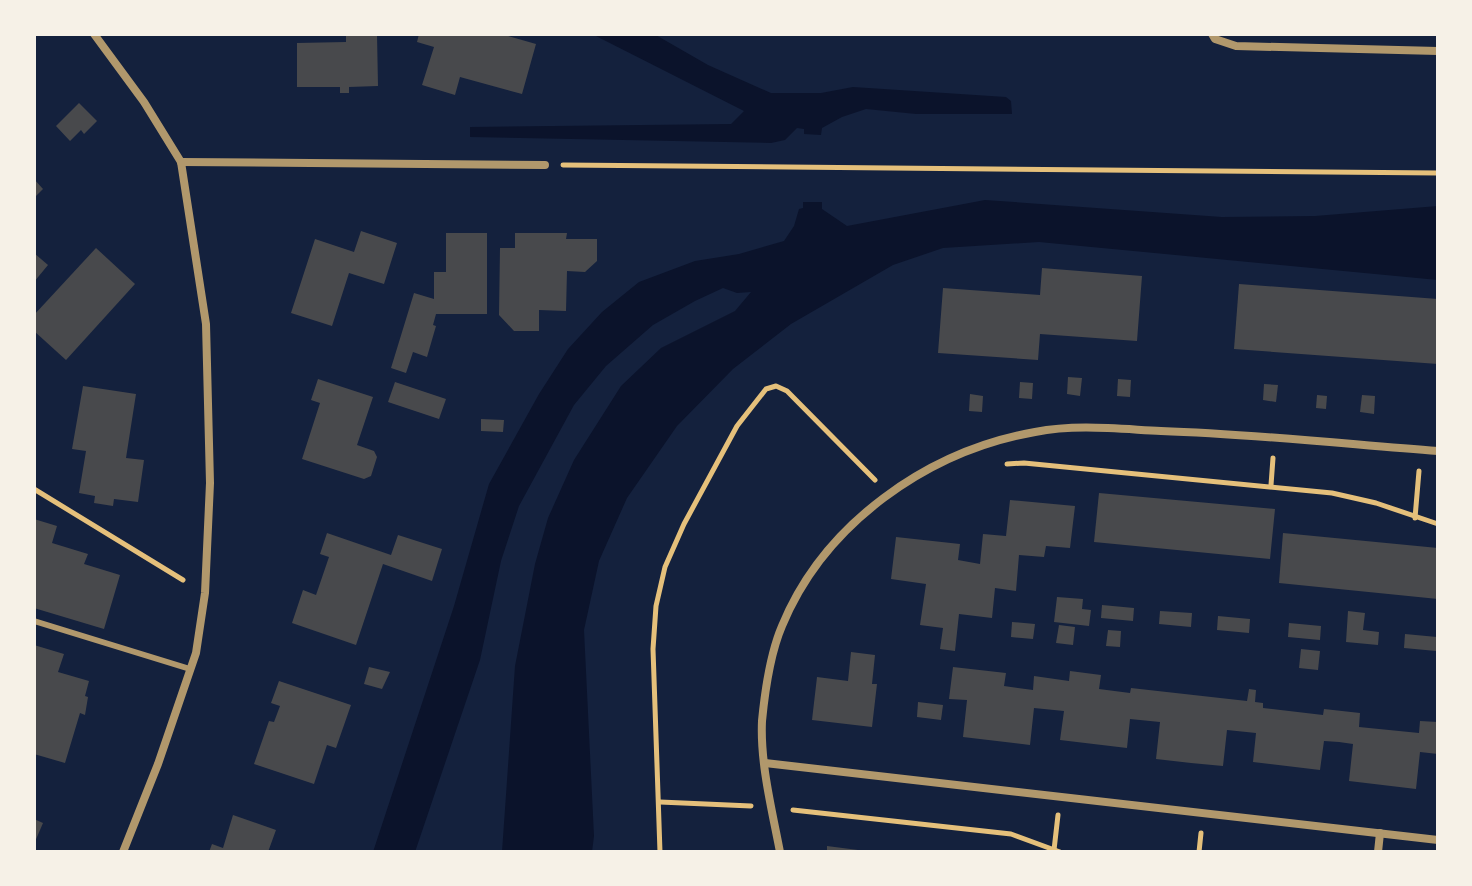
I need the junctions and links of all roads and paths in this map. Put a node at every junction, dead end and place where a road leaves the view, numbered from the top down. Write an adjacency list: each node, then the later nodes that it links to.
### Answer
1 (94, 34): 4 (street)
2 (1214, 37): 3 (street)
3 (1438, 51)
4 (181, 162): 5 (street); 14 (street)
5 (545, 165): 6 (path)
6 (1438, 173)
7 (1421, 449): 8 (street); 9 (street); 12 (path)
8 (1438, 451)
9 (959, 453): 11 (street); 12 (path)
10 (34, 489): 14 (path)
11 (889, 494): 17 (street); 19 (path)
12 (1415, 518): 13 (path)
13 (1438, 524)
14 (205, 593): 16 (street)
15 (34, 621): 16 (lane)
16 (190, 669): 24 (street)
17 (765, 763): 18 (street); 20 (street)
18 (1060, 797): 21 (street); 23 (path)
19 (660, 802): 20 (path); 25 (path)
20 (771, 807): 23 (path); 26 (street)
21 (1380, 833): 22 (street); 27 (street)
22 (1438, 840)
23 (1057, 851)
24 (123, 852)
25 (660, 852)
26 (780, 852)
27 (1378, 852)

